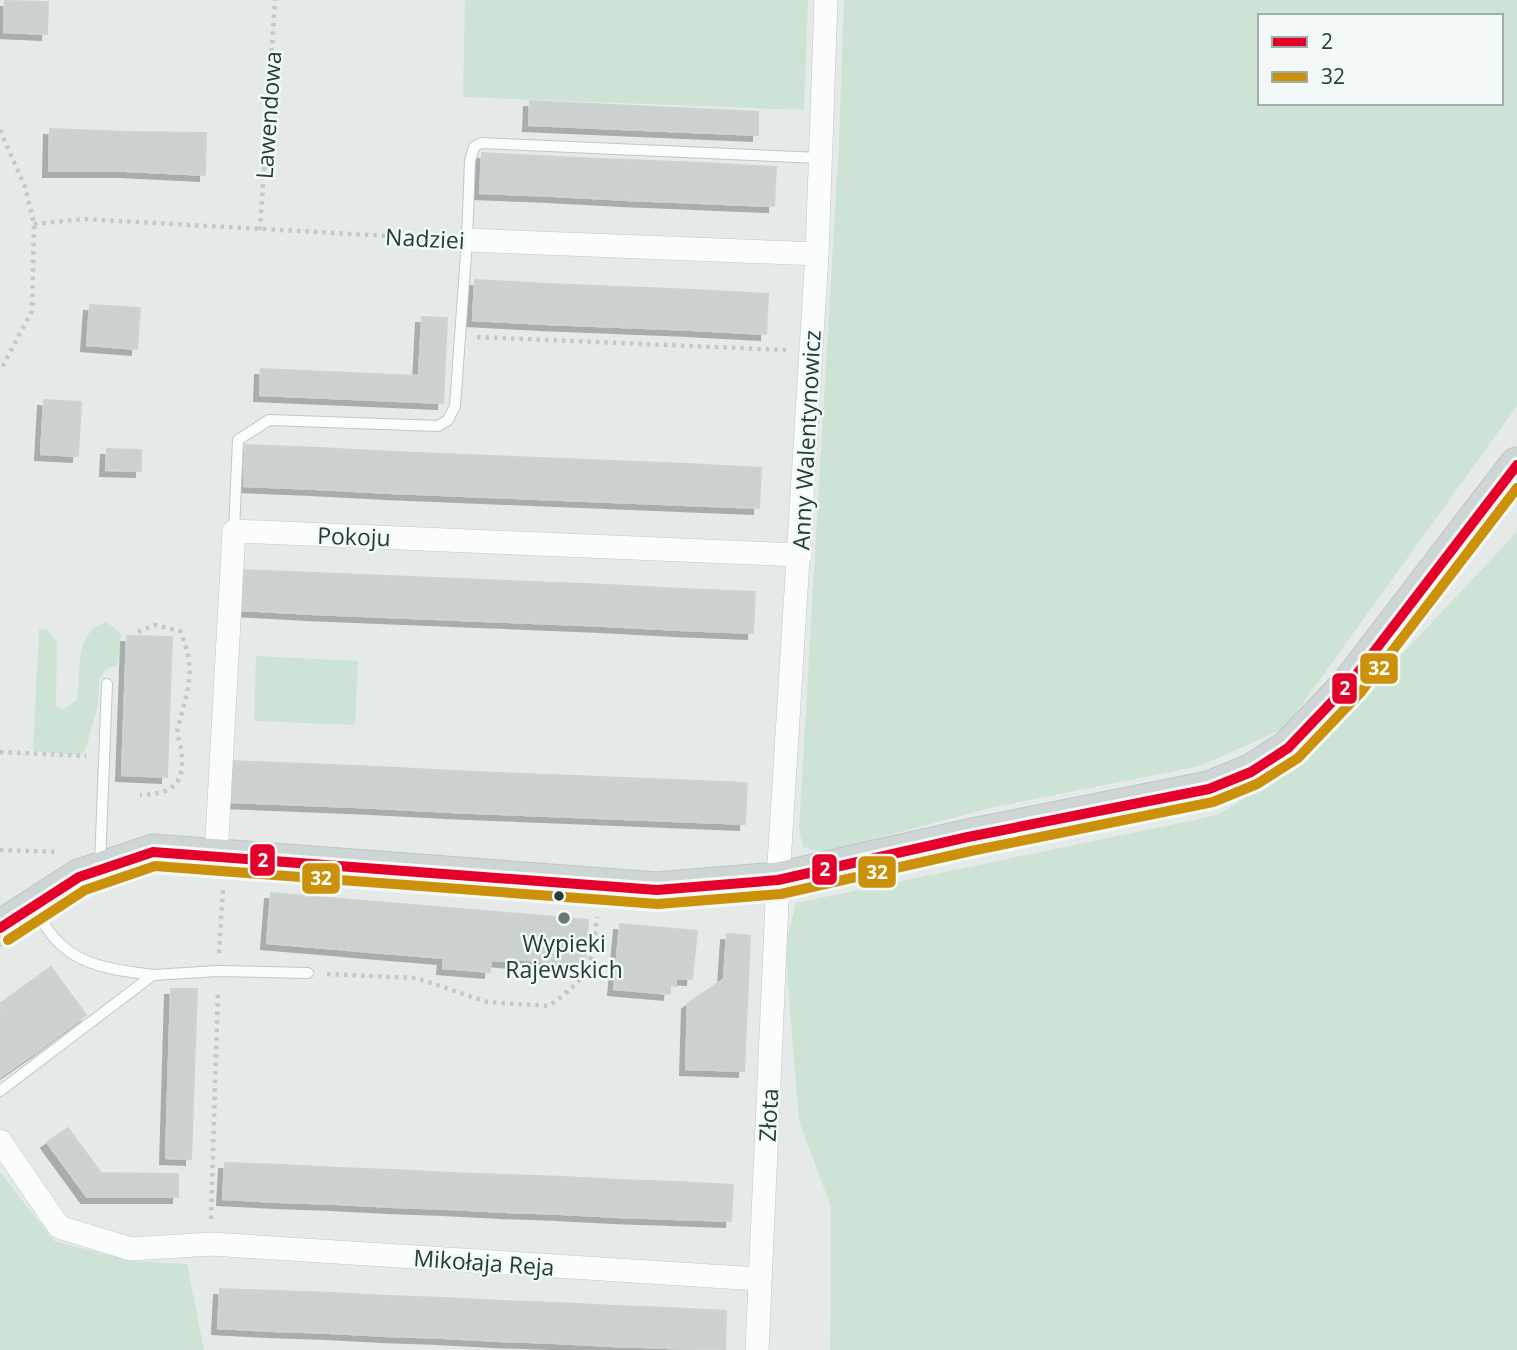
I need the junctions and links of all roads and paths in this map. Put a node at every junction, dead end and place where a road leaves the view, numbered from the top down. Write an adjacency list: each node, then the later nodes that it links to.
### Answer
1 (275, 0): 6 (path, Lawendowa)
2 (826, 0): 4 (street, Anny Walentynowicz)
3 (0, 131): 5 (path)
4 (821, 158): 7 (lane); 8 (street, Anny Walentynowicz)
5 (34, 224): 6 (path, Nadziei); 11 (path)
6 (260, 230): 7 (path, Nadziei)
7 (467, 240): 8 (street, Nadziei); 9 (lane)
8 (817, 254): 10 (street, Anny Walentynowicz)
9 (460, 336): 10 (path); 13 (lane)
10 (811, 351): 14 (street, Anny Walentynowicz)
11 (0, 371)
12 (1512, 473): 23 (main road)
13 (234, 531): 14 (street, Pokoju); 21 (street)
14 (800, 555): 23 (street, Anny Walentynowicz)
15 (138, 632): 19 (path)
16 (107, 684): 17 (lane)
17 (105, 731): 18 (path); 22 (lane)
18 (0, 752)
19 (140, 795)
20 (0, 850): 22 (path)
21 (221, 856): 22 (main road); 24 (main road); 27 (path)
22 (89, 874): 25 (main road)
23 (778, 880): 24 (main road); 33 (street, Złota)
24 (600, 886): 28 (path)
25 (34, 906): 26 (main road); 29 (lane)
26 (0, 928)
27 (218, 971): 28 (lane); 29 (lane); 32 (path)
28 (308, 973)
29 (153, 975): 30 (lane)
30 (0, 1091)
31 (0, 1141): 32 (street, Mikołaja Reja)
32 (211, 1244): 33 (street, Mikołaja Reja)
33 (758, 1279): 34 (street, Złota)
34 (757, 1350)

